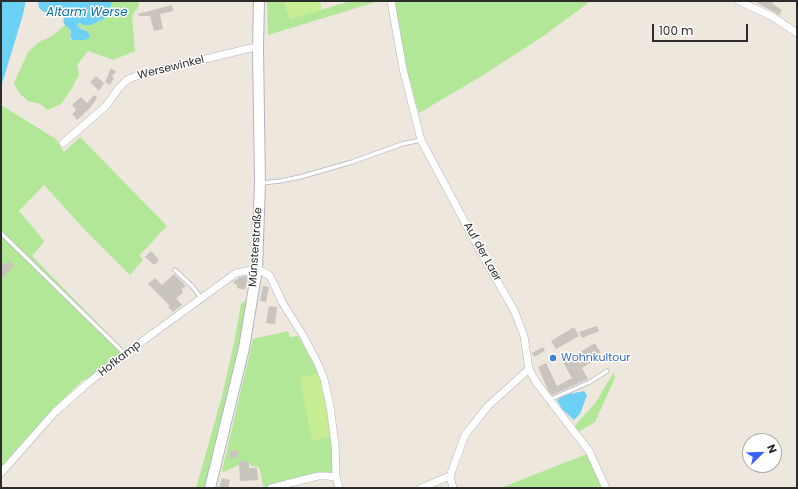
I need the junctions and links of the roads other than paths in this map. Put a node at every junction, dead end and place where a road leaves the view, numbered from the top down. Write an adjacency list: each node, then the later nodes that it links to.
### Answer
1 (259, 1): 5 (main road, Münsterstraße)
2 (391, 1): 6 (street, Auf der Laer)
3 (739, 1): 4 (street)
4 (797, 33)
5 (258, 48): 7 (street, Wersewinkel); 8 (main road, Münsterstraße)
6 (420, 140): 8 (lane); 14 (street, Auf der Laer)
7 (63, 143)
8 (260, 183): 10 (main road, Münsterstraße)
9 (1, 233): 13 (lane)
10 (257, 269): 12 (street, Hofkamp); 19 (street); 20 (main road, Münsterstraße)
11 (176, 270): 12 (lane)
12 (201, 298): 13 (street, Hofkamp)
13 (125, 354): 17 (street, Hofkamp)
14 (529, 369): 16 (street, Auf der Laer); 18 (street)
15 (607, 371): 16 (lane)
16 (549, 400): 25 (street, Auf der Laer)
17 (1, 473)
18 (450, 476): 23 (street); 24 (street)
19 (336, 478): 21 (street); 22 (street)
20 (210, 488)
21 (272, 488)
22 (339, 488)
23 (421, 488)
24 (453, 488)
25 (606, 488)

